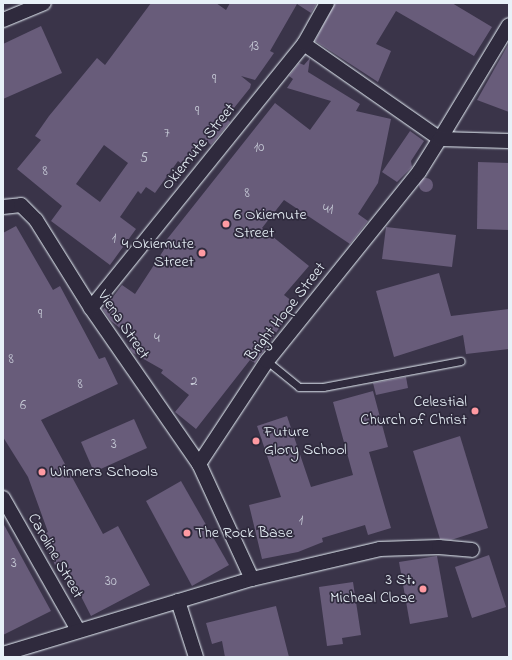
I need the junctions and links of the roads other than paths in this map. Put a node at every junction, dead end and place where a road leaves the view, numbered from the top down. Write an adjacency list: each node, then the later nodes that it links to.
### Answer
1 (44, 3): 3 (street)
2 (326, 3): 5 (street, Okiemute Street)
3 (3, 20)
4 (509, 25): 6 (street, Bright Hope Street)
5 (304, 44): 6 (street); 9 (street, Okiemute Street)
6 (440, 139): 7 (street); 10 (street, Bright Hope Street)
7 (509, 141)
8 (3, 208): 9 (street, Viena Street)
9 (91, 308): 12 (street, Viena Street)
10 (267, 361): 11 (lane); 12 (street, Bright Hope Street)
11 (461, 361)
12 (199, 464): 15 (street)
13 (3, 498): 17 (street, Caroline Street)
14 (472, 550): 15 (street)
15 (252, 579): 16 (street)
16 (178, 601): 17 (street); 19 (street)
17 (78, 630): 18 (street)
18 (3, 654)
19 (196, 657)

